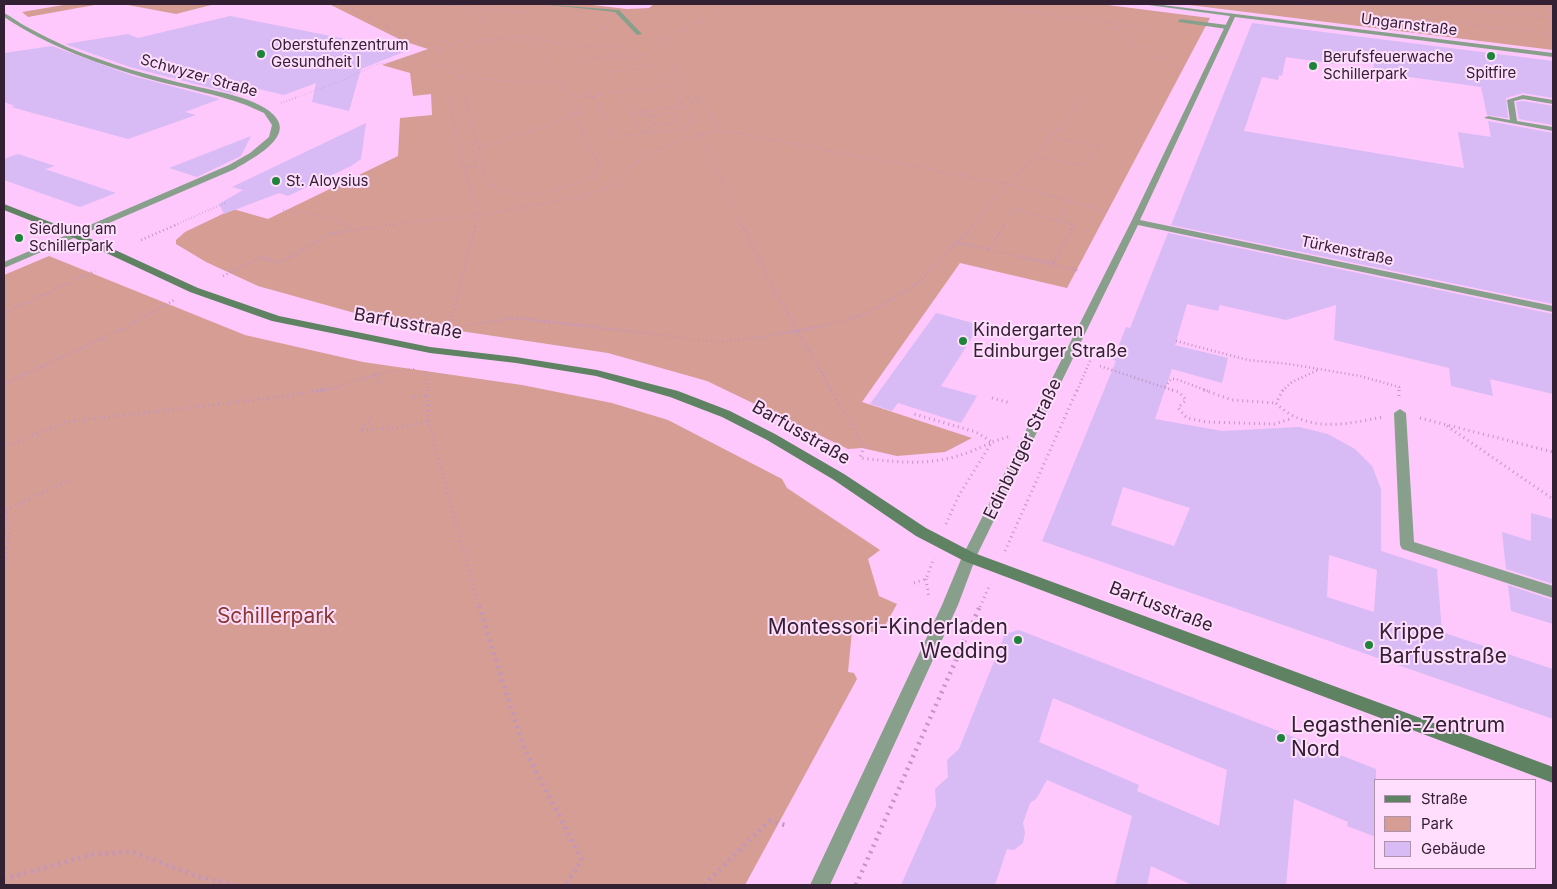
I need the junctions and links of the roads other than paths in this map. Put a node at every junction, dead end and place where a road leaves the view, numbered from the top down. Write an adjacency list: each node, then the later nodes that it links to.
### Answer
1 (543, 4): 7 (street)
2 (1143, 4): 4 (street, Ungarnstraße)
3 (4, 15): 15 (street, Schwyzer Straße)
4 (1233, 15): 6 (street, Edinburger Straße); 8 (street, Ungarnstraße)
5 (1180, 22): 6 (street)
6 (1227, 27): 14 (street, Edinburger Straße)
7 (639, 34)
8 (1553, 55)
9 (1553, 102): 11 (street)
10 (1488, 118): 11 (street)
11 (1514, 122): 12 (street)
12 (1553, 129)
13 (4, 207): 15 (main road, Barfusstraße)
14 (1135, 222): 17 (street, Türkenstraße); 19 (street, Edinburger Straße)
15 (75, 235): 16 (street); 19 (main road, Barfusstraße)
16 (4, 265)
17 (1553, 309)
18 (1400, 413): 20 (street)
19 (969, 557): 21 (main road, Barfusstraße); 22 (street, Edinburger Straße)
20 (1553, 592)
21 (1553, 775)
22 (820, 885)

